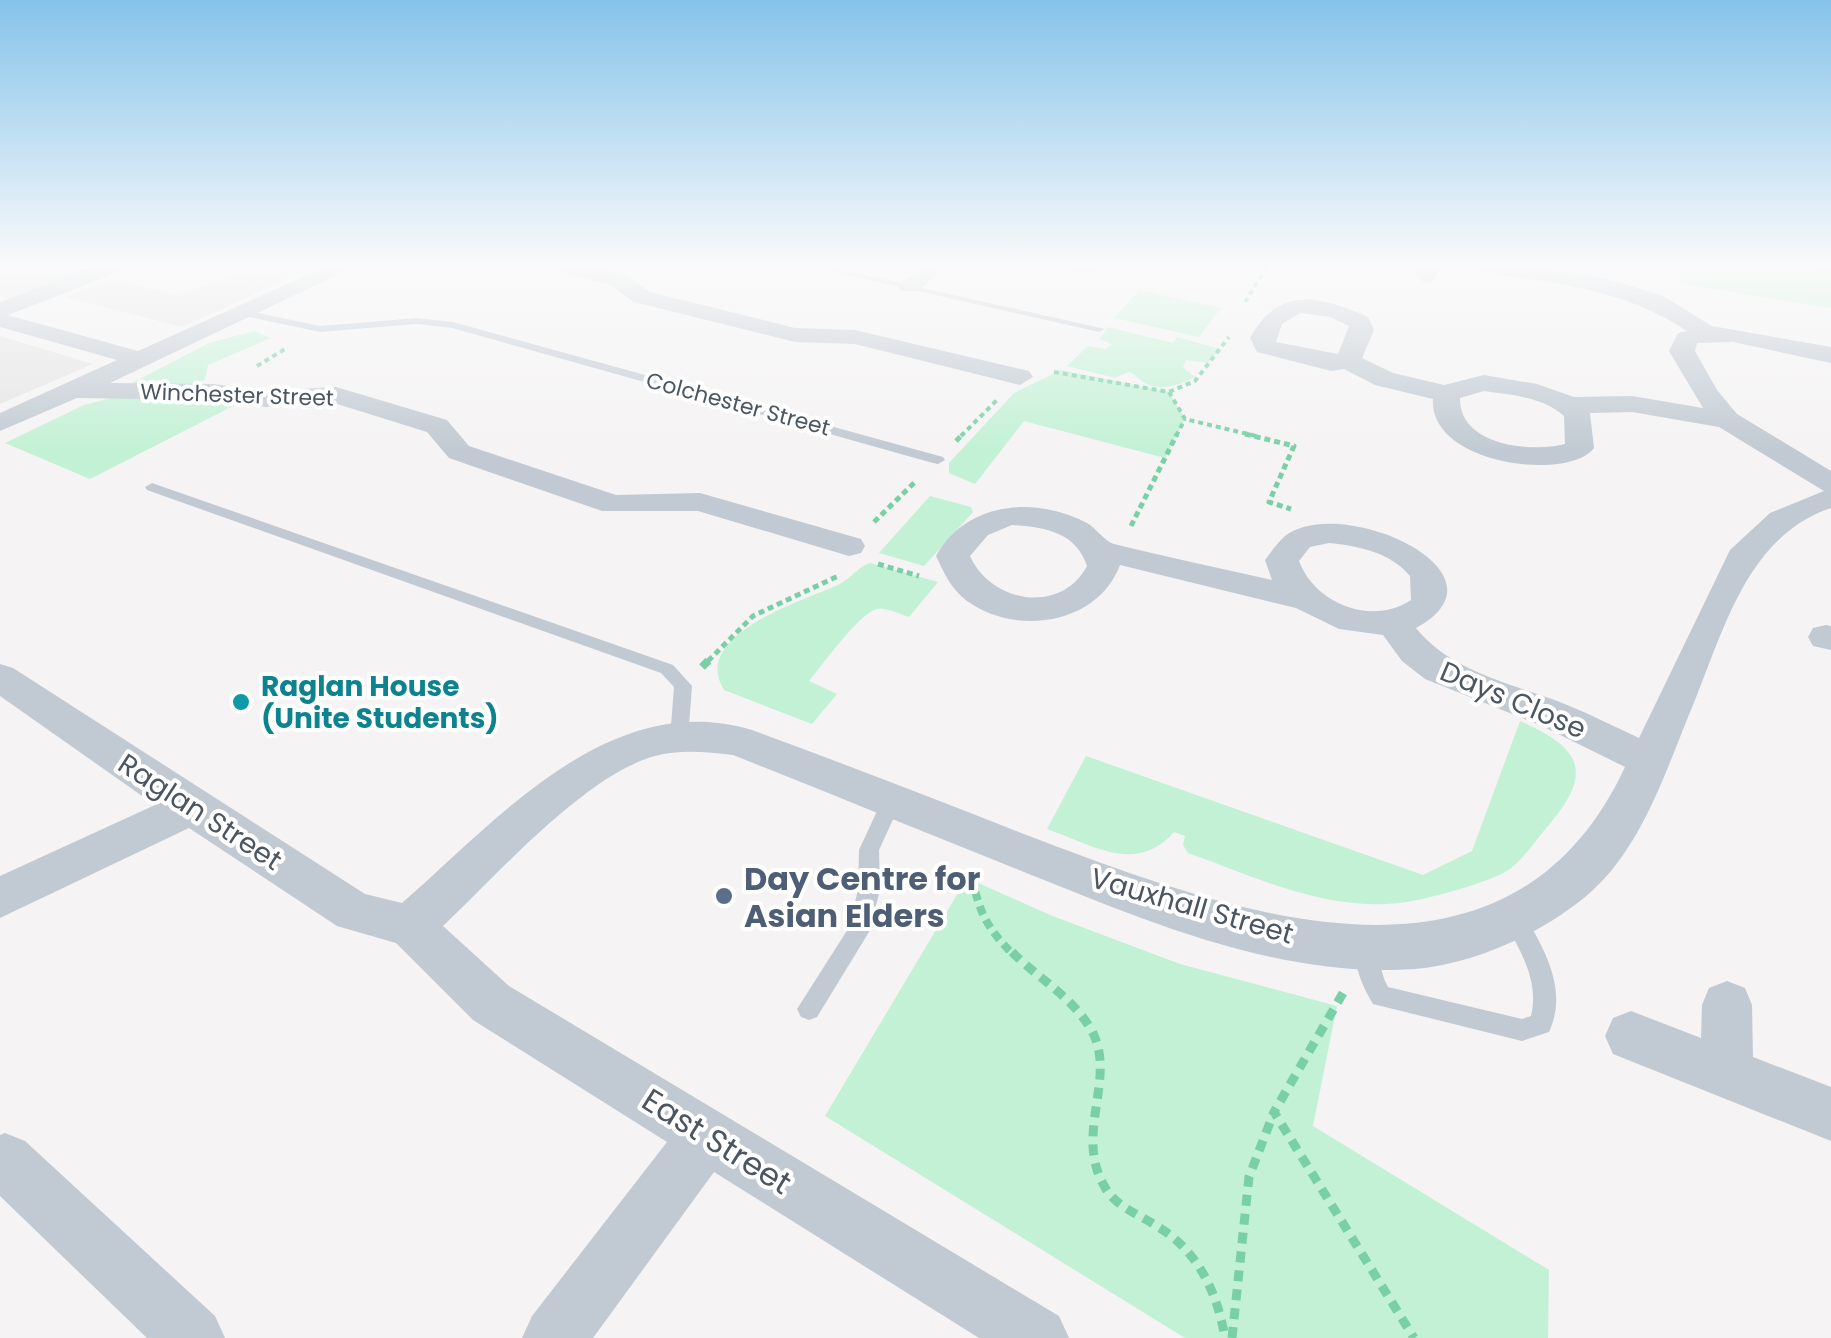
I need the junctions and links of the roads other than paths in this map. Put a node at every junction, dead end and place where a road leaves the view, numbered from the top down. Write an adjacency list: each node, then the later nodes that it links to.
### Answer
1 (23, 326): 12 (street)
2 (214, 326): 12 (street)
3 (313, 326): 4 (lane, Colchester Street)
4 (342, 326)
5 (458, 326): 20 (lane, Colchester Street)
6 (761, 326): 14 (street)
7 (1088, 326): 9 (lane)
8 (1696, 326): 10 (street)
9 (1099, 329)
10 (1708, 334): 11 (street); 18 (street)
11 (1831, 356)
12 (144, 360): 15 (street)
13 (1348, 361): 16 (street)
14 (1020, 377)
15 (74, 390): 19 (street); 24 (street, Winchester Street)
16 (1447, 394): 17 (street); 17 (street)
17 (1569, 405): 18 (street)
18 (1727, 420): 21 (street)
19 (0, 422)
20 (938, 460)
21 (1831, 484)
22 (152, 487): 29 (lane)
23 (1831, 499): 30 (street, Vauxhall Street)
24 (849, 546)
25 (1110, 554): 26 (street)
26 (1305, 599): 27 (street); 27 (street)
27 (1391, 622): 30 (street, Days Close)
28 (0, 676): 32 (street, Raglan Street)
29 (679, 738): 31 (street, Vauxhall Street); 35 (street, Vauxhall Street)
30 (1648, 760): 34 (street, Vauxhall Street)
31 (892, 802): 36 (street, Vauxhall Street); 38 (lane)
32 (191, 808): 33 (street); 35 (street, Raglan Street)
33 (0, 898)
34 (1513, 916): 36 (street, Vauxhall Street); 36 (lane)
35 (410, 926): 42 (street, East Street)
36 (1366, 946)
37 (1728, 1005): 40 (street)
38 (809, 1008)
39 (1631, 1036): 40 (street)
40 (1728, 1071): 41 (street)
41 (1831, 1114)
42 (707, 1135): 45 (street); 46 (street, East Street)
43 (5, 1161): 44 (street)
44 (193, 1338)
45 (554, 1338)
46 (1037, 1338)

